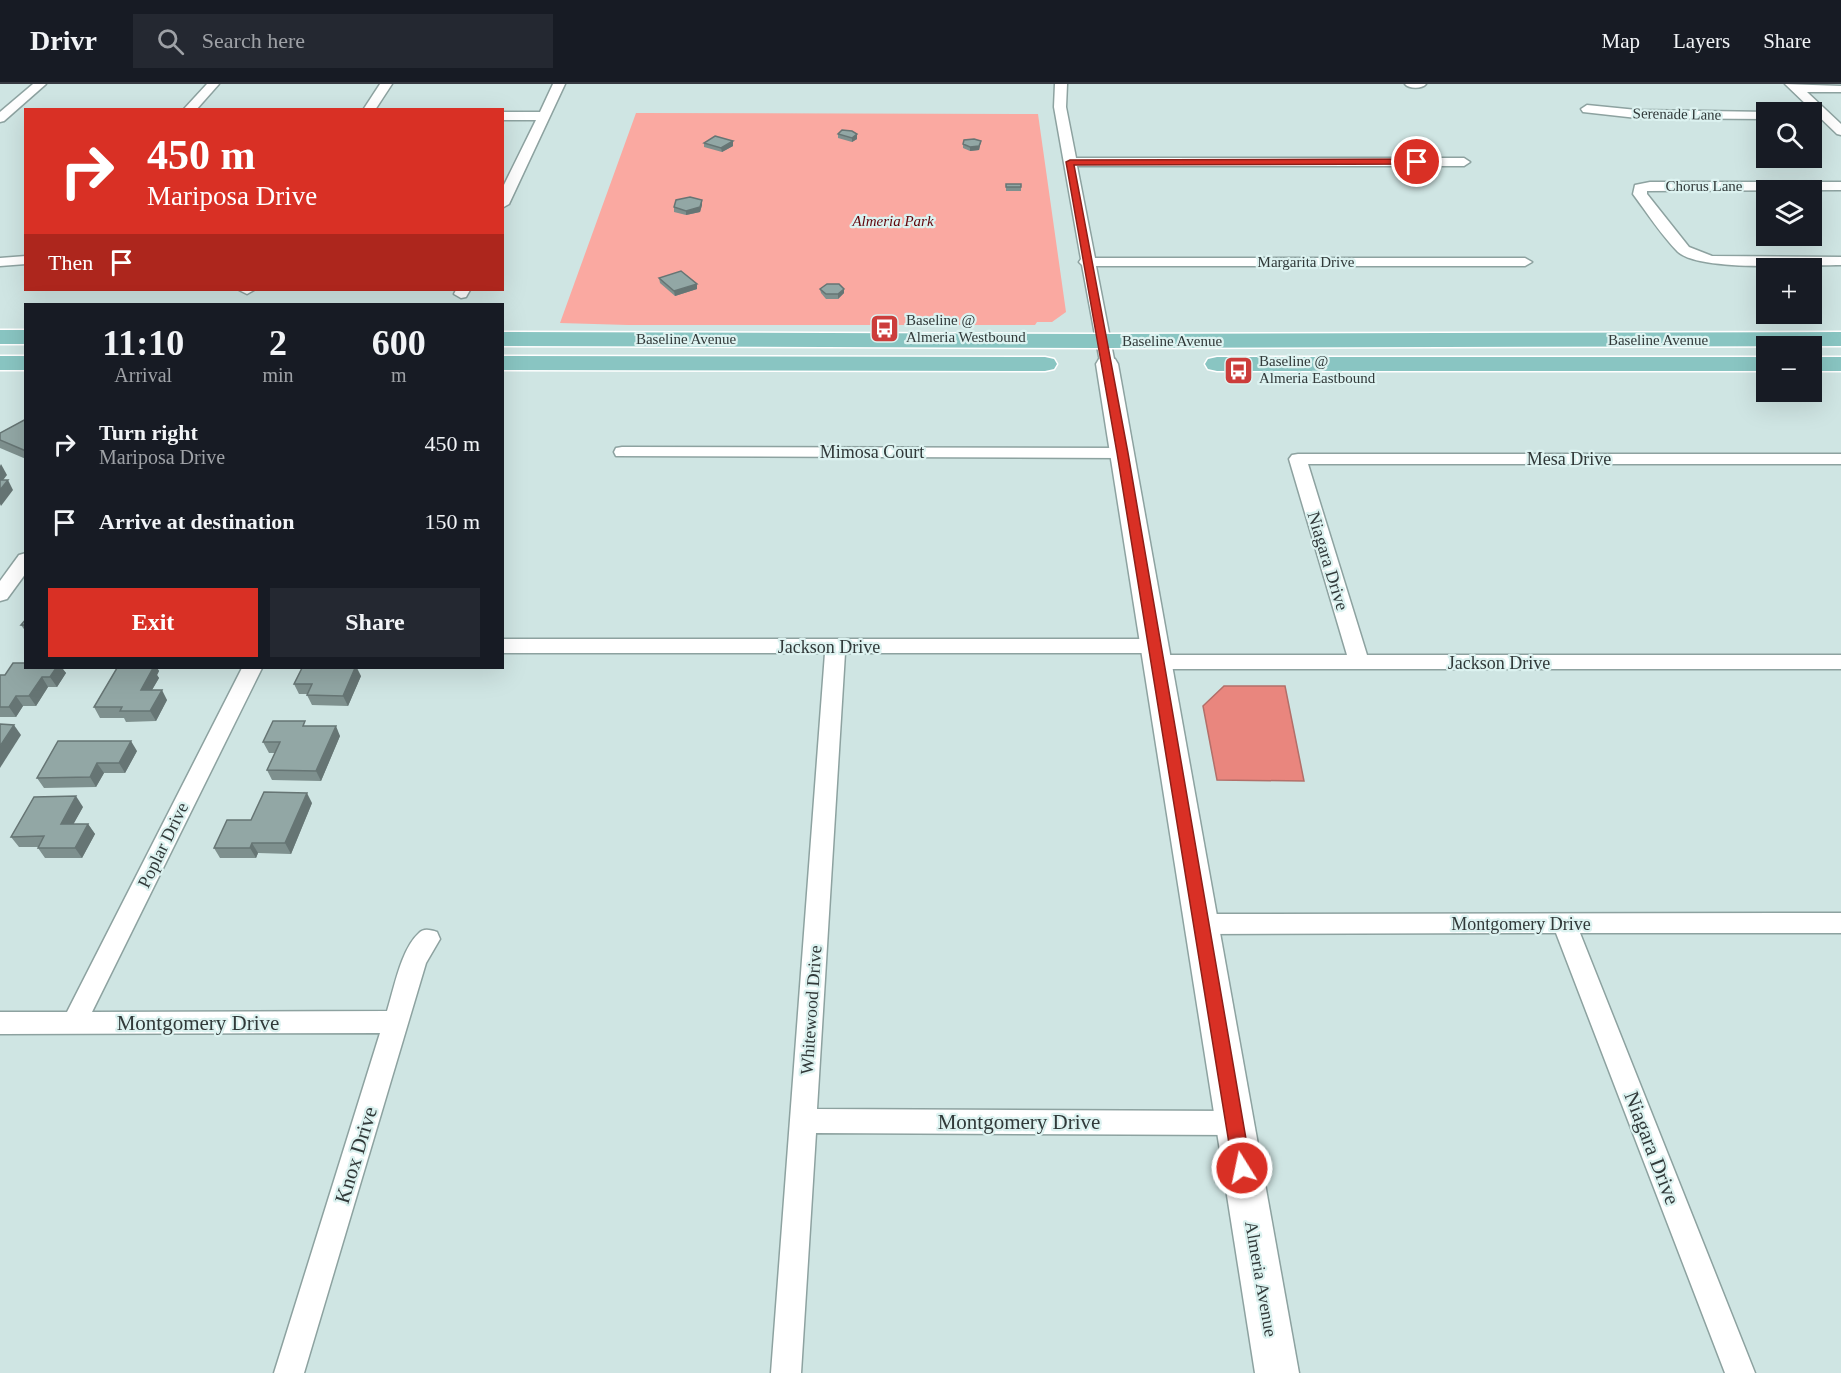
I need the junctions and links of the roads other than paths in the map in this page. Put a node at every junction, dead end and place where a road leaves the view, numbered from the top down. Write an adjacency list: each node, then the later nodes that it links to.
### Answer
1 (40, 84): 17 (street)
2 (213, 84): 11 (street)
3 (386, 84): 12 (street)
4 (559, 84): 16 (street)
5 (1061, 84): 20 (street, Almeria Avenue)
6 (1411, 84): 7 (street)
7 (1420, 84)
8 (1794, 86): 9 (street); 10 (street)
9 (1841, 89)
10 (1807, 102)
11 (191, 108)
12 (370, 108)
13 (1587, 109): 14 (street, Serenade Lane)
14 (1756, 115)
15 (504, 116): 16 (street)
16 (544, 116): 23 (street)
17 (0, 118)
18 (1822, 118): 19 (street)
19 (1841, 131)
20 (1070, 162): 21 (street); 27 (street, Almeria Avenue)
21 (1464, 162)
22 (1841, 186): 25 (street, Chorus Lane)
23 (504, 200)
24 (24, 260): 26 (street)
25 (1841, 261)
26 (0, 262)
27 (1086, 262): 28 (street, Margarita Drive); 33 (street, Almeria Avenue)
28 (1525, 262)
29 (0, 337): 30 (main road)
30 (24, 338)
31 (504, 339): 33 (main road, Baseline Avenue)
32 (1841, 339): 33 (main road, Baseline Avenue)
33 (1096, 359): 36 (main road, Baseline Avenue); 42 (street, Almeria Avenue)
34 (0, 363): 35 (main road)
35 (24, 363)
36 (504, 363)
37 (1196, 364): 38 (main road, Baseline Avenue)
38 (1756, 364)
39 (1822, 364): 40 (main road)
40 (1841, 364)
41 (622, 452): 42 (street, Mimosa Court)
42 (1122, 453): 49 (street, Almeria Avenue)
43 (1298, 459): 44 (street, Mesa Drive); 51 (street, Niagara Drive)
44 (1841, 459)
45 (24, 562): 46 (street)
46 (0, 595)
47 (504, 646): 48 (street, Jackson Drive)
48 (835, 647): 49 (street, Jackson Drive); 60 (street, Whitewood Drive)
49 (1156, 655): 51 (street, Jackson Drive); 54 (street, Almeria Avenue)
50 (1841, 662): 51 (street, Jackson Drive)
51 (1359, 663)
52 (251, 669): 59 (street, Poplar Drive)
53 (1841, 923): 55 (street, Montgomery Drive)
54 (1201, 924): 55 (street, Montgomery Drive); 61 (street, Almeria Avenue)
55 (1564, 924): 65 (street, Niagara Drive)
56 (428, 939): 57 (street, Knox Drive)
57 (396, 1022): 59 (street, Montgomery Drive); 62 (street, Knox Drive)
58 (0, 1023): 59 (street, Montgomery Drive)
59 (74, 1023)
60 (803, 1121): 61 (street, Montgomery Drive); 63 (street, Whitewood Drive)
61 (1234, 1123): 64 (street, Almeria Avenue)
62 (289, 1373)
63 (786, 1373)
64 (1277, 1373)
65 (1740, 1373)

